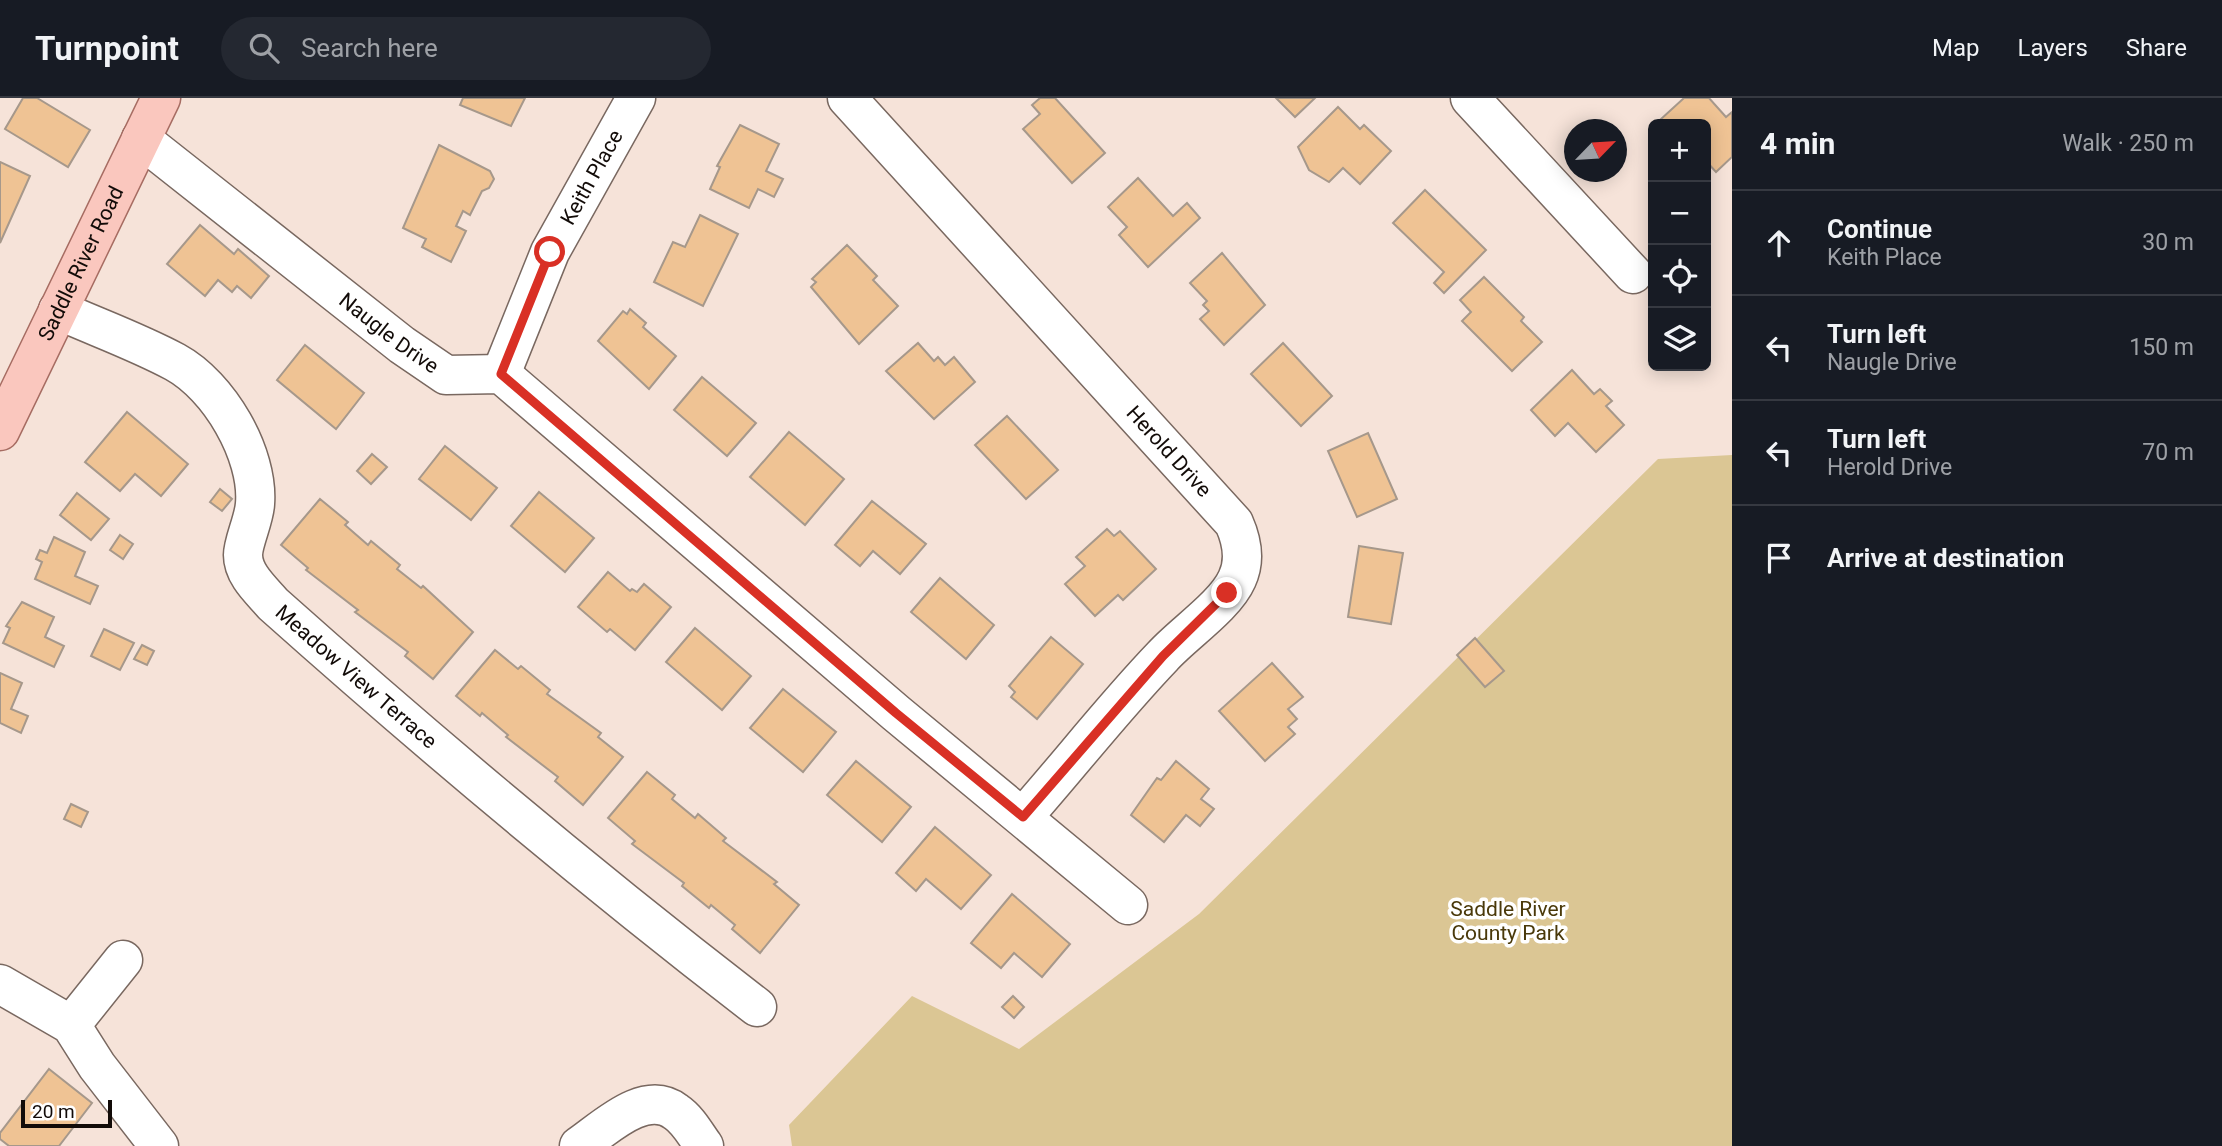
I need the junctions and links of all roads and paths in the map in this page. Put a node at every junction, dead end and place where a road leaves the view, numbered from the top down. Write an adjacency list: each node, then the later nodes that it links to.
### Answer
1 (161, 98): 5 (main road, Saddle River Road)
2 (636, 98): 8 (street, Keith Place)
3 (847, 98): 10 (street, Herold Drive)
4 (1470, 98): 6 (street)
5 (141, 139): 7 (main road, Saddle River Road); 8 (street, Naugle Drive)
6 (1633, 274)
7 (58, 310): 9 (main road, Saddle River Road); 14 (street, Meadow View Terrace)
8 (501, 374): 10 (street)
9 (0, 431)
10 (1023, 817): 11 (street)
11 (1128, 905)
12 (123, 960): 15 (street)
13 (0, 984): 15 (street)
14 (757, 1007)
15 (71, 1025): 16 (street)
16 (159, 1146)
17 (579, 1146): 18 (street)
18 (704, 1146)

